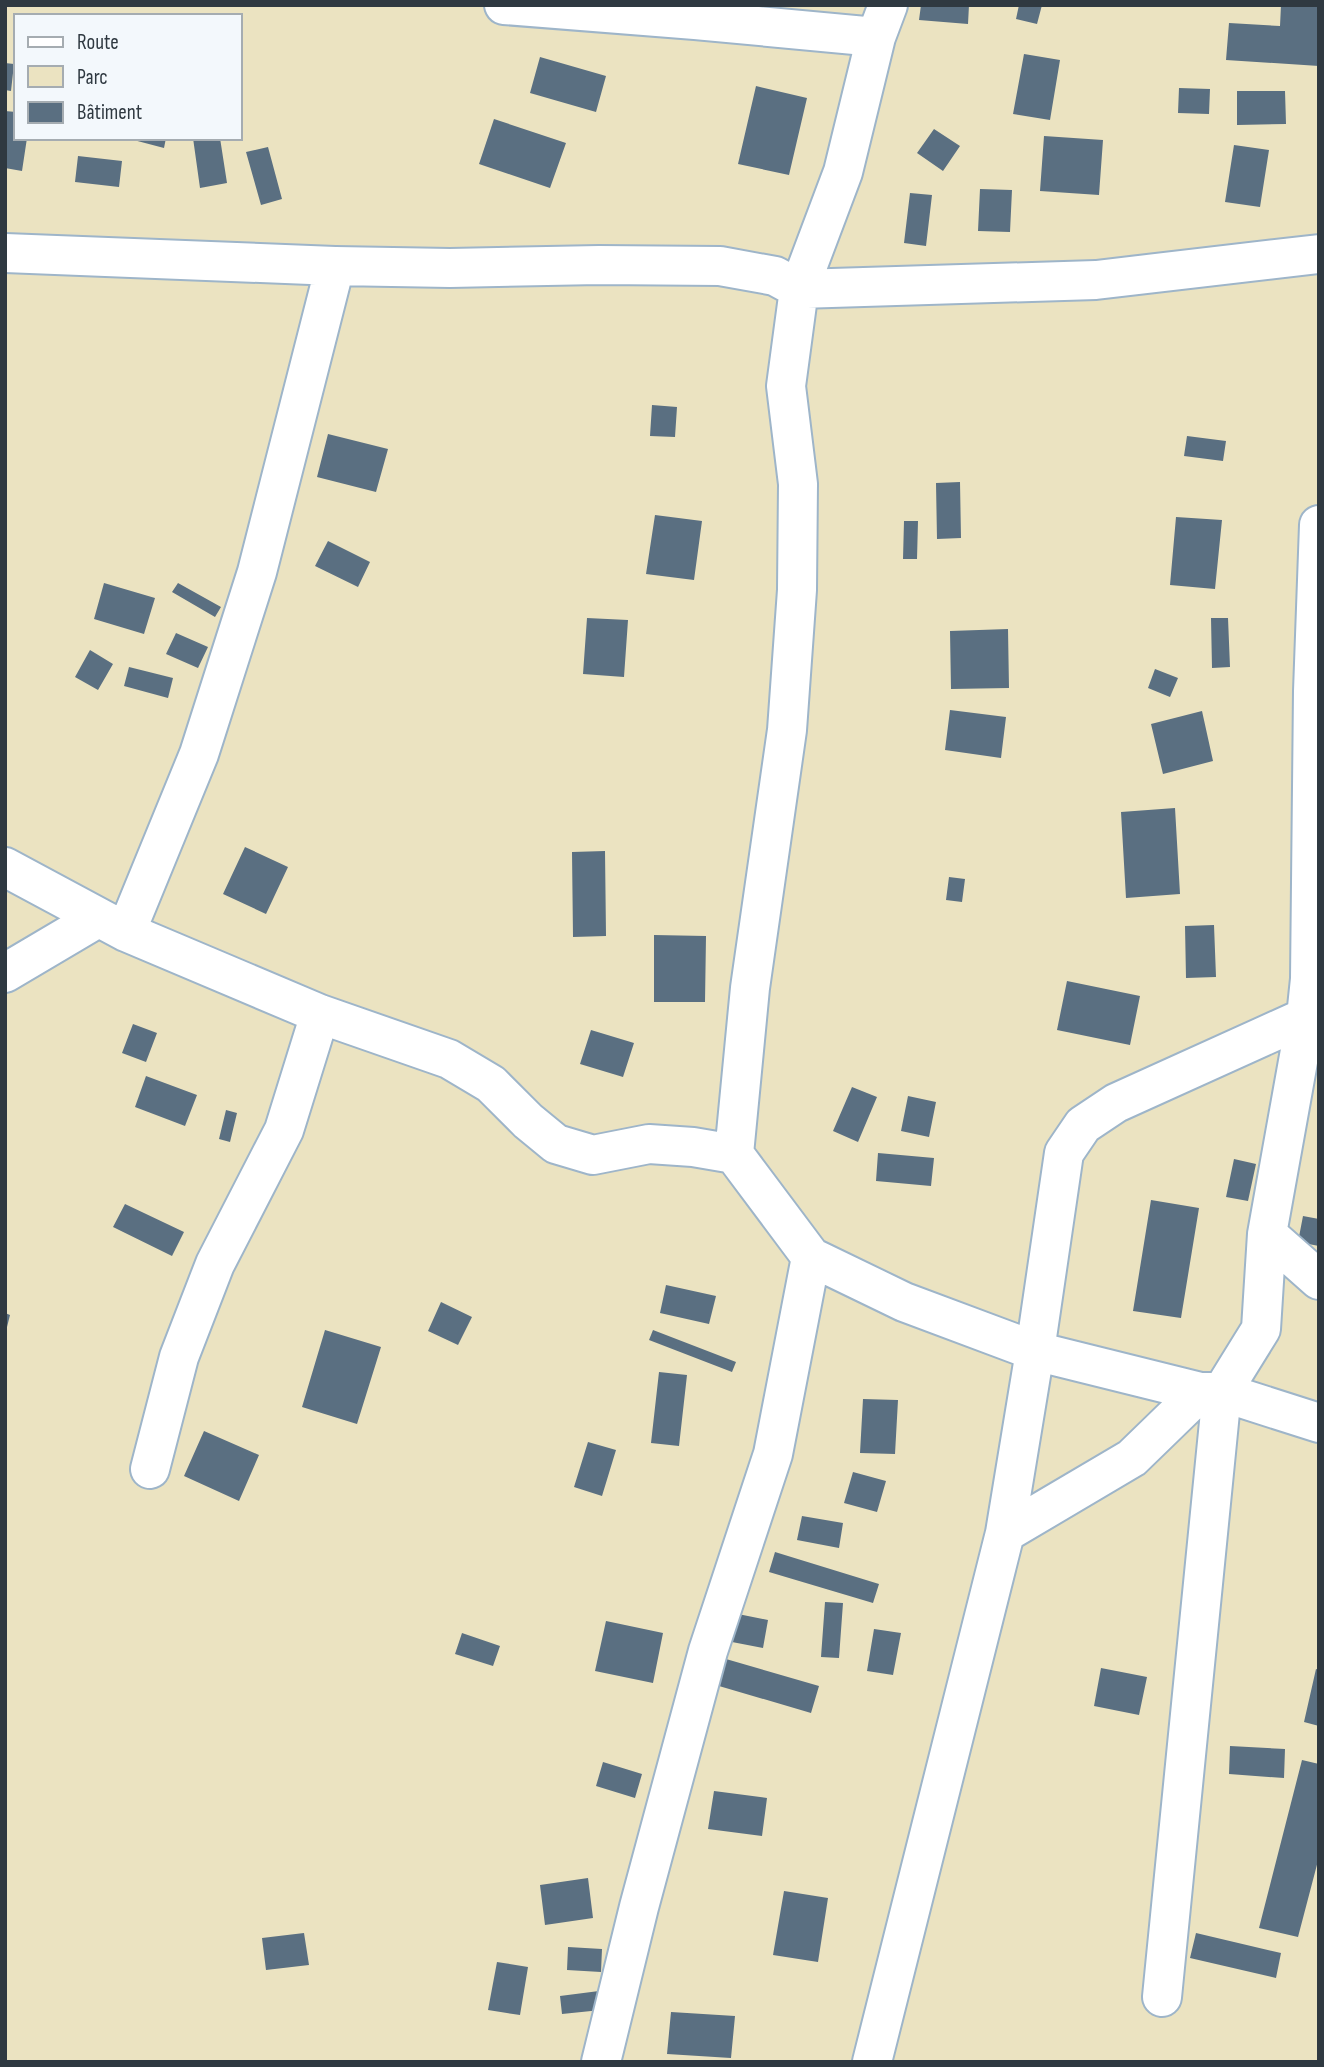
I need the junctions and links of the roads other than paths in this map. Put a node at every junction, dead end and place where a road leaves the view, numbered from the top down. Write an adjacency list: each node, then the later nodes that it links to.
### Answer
1 (504, 5): 2 (street)
2 (882, 21): 6 (street)
3 (5, 253): 5 (street)
4 (1319, 254): 6 (street)
5 (335, 266): 6 (street); 9 (street)
6 (799, 289): 13 (street)
7 (1319, 525): 12 (street)
8 (5, 867): 9 (street)
9 (112, 925): 10 (street); 11 (street)
10 (5, 973)
11 (320, 1014): 13 (street); 20 (street)
12 (1306, 1017): 14 (street); 17 (street)
13 (734, 1154): 15 (street)
14 (1267, 1234): 16 (street); 18 (street)
15 (811, 1257): 17 (street); 23 (street)
16 (1319, 1280)
17 (1035, 1351): 18 (street); 21 (street)
18 (1211, 1392): 19 (street); 21 (street); 22 (street)
19 (1319, 1423)
20 (150, 1469)
21 (1005, 1533): 24 (street)
22 (1162, 1997)
23 (601, 2062)
24 (872, 2062)

